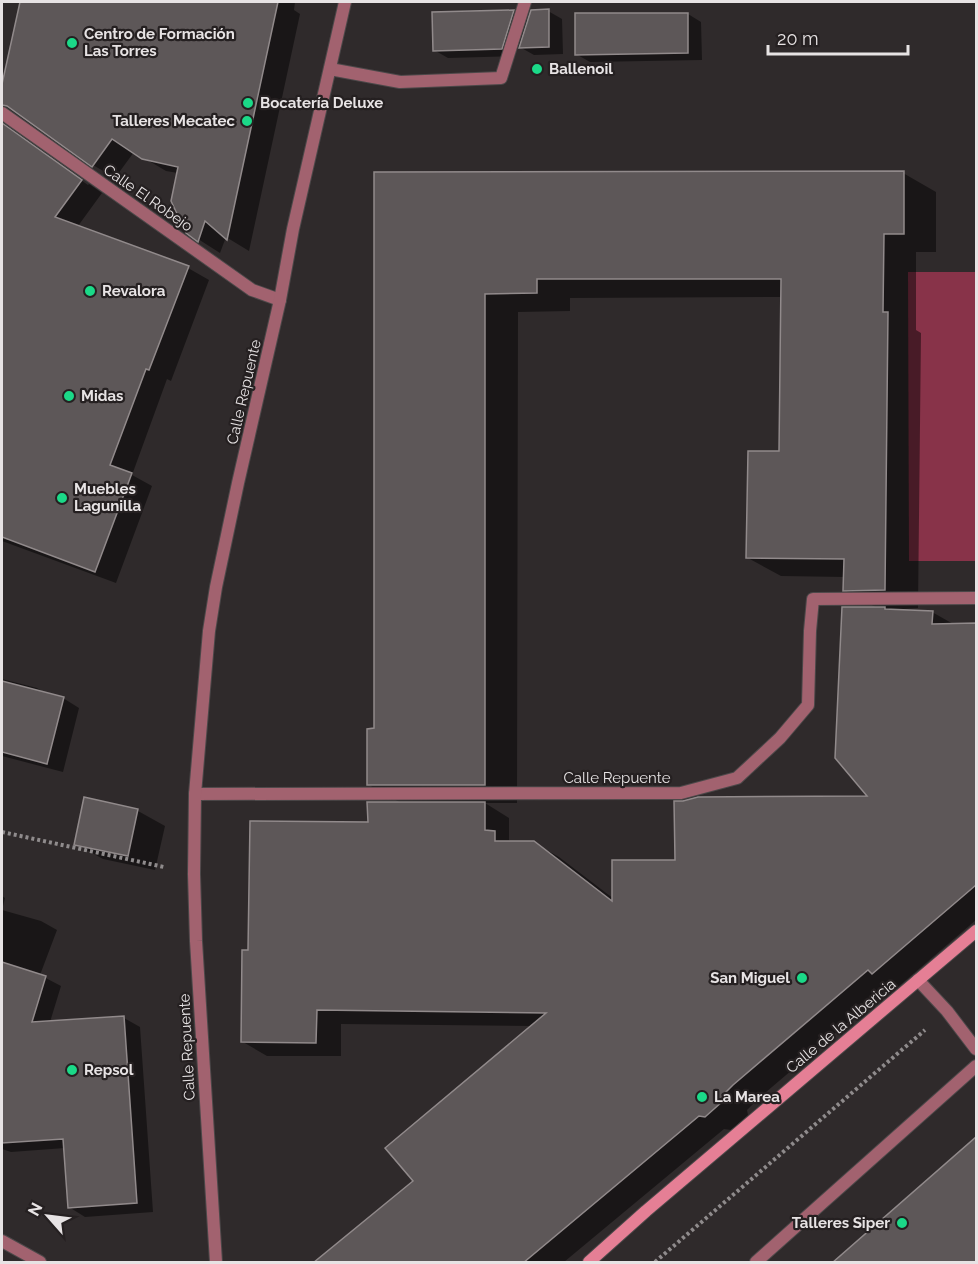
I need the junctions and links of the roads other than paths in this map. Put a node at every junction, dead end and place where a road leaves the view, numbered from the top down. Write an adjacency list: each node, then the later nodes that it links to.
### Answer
1 (345, 2): 3 (street, Calle Repuente)
2 (525, 2): 3 (street)
3 (330, 69): 5 (street, Calle Repuente)
4 (2, 113): 5 (street, Calle El Robejo)
5 (280, 300): 7 (street, Calle Repuente)
6 (976, 598): 7 (street, Calle Repuente)
7 (195, 794): 14 (street, Calle Repuente)
8 (976, 931): 9 (main road, Calle de la Albericia)
9 (918, 980): 10 (street); 15 (main road, Calle de la Albericia)
10 (976, 1049)
11 (976, 1066): 16 (street)
12 (2, 1241): 13 (street)
13 (39, 1263)
14 (216, 1263)
15 (589, 1263)
16 (756, 1263)

